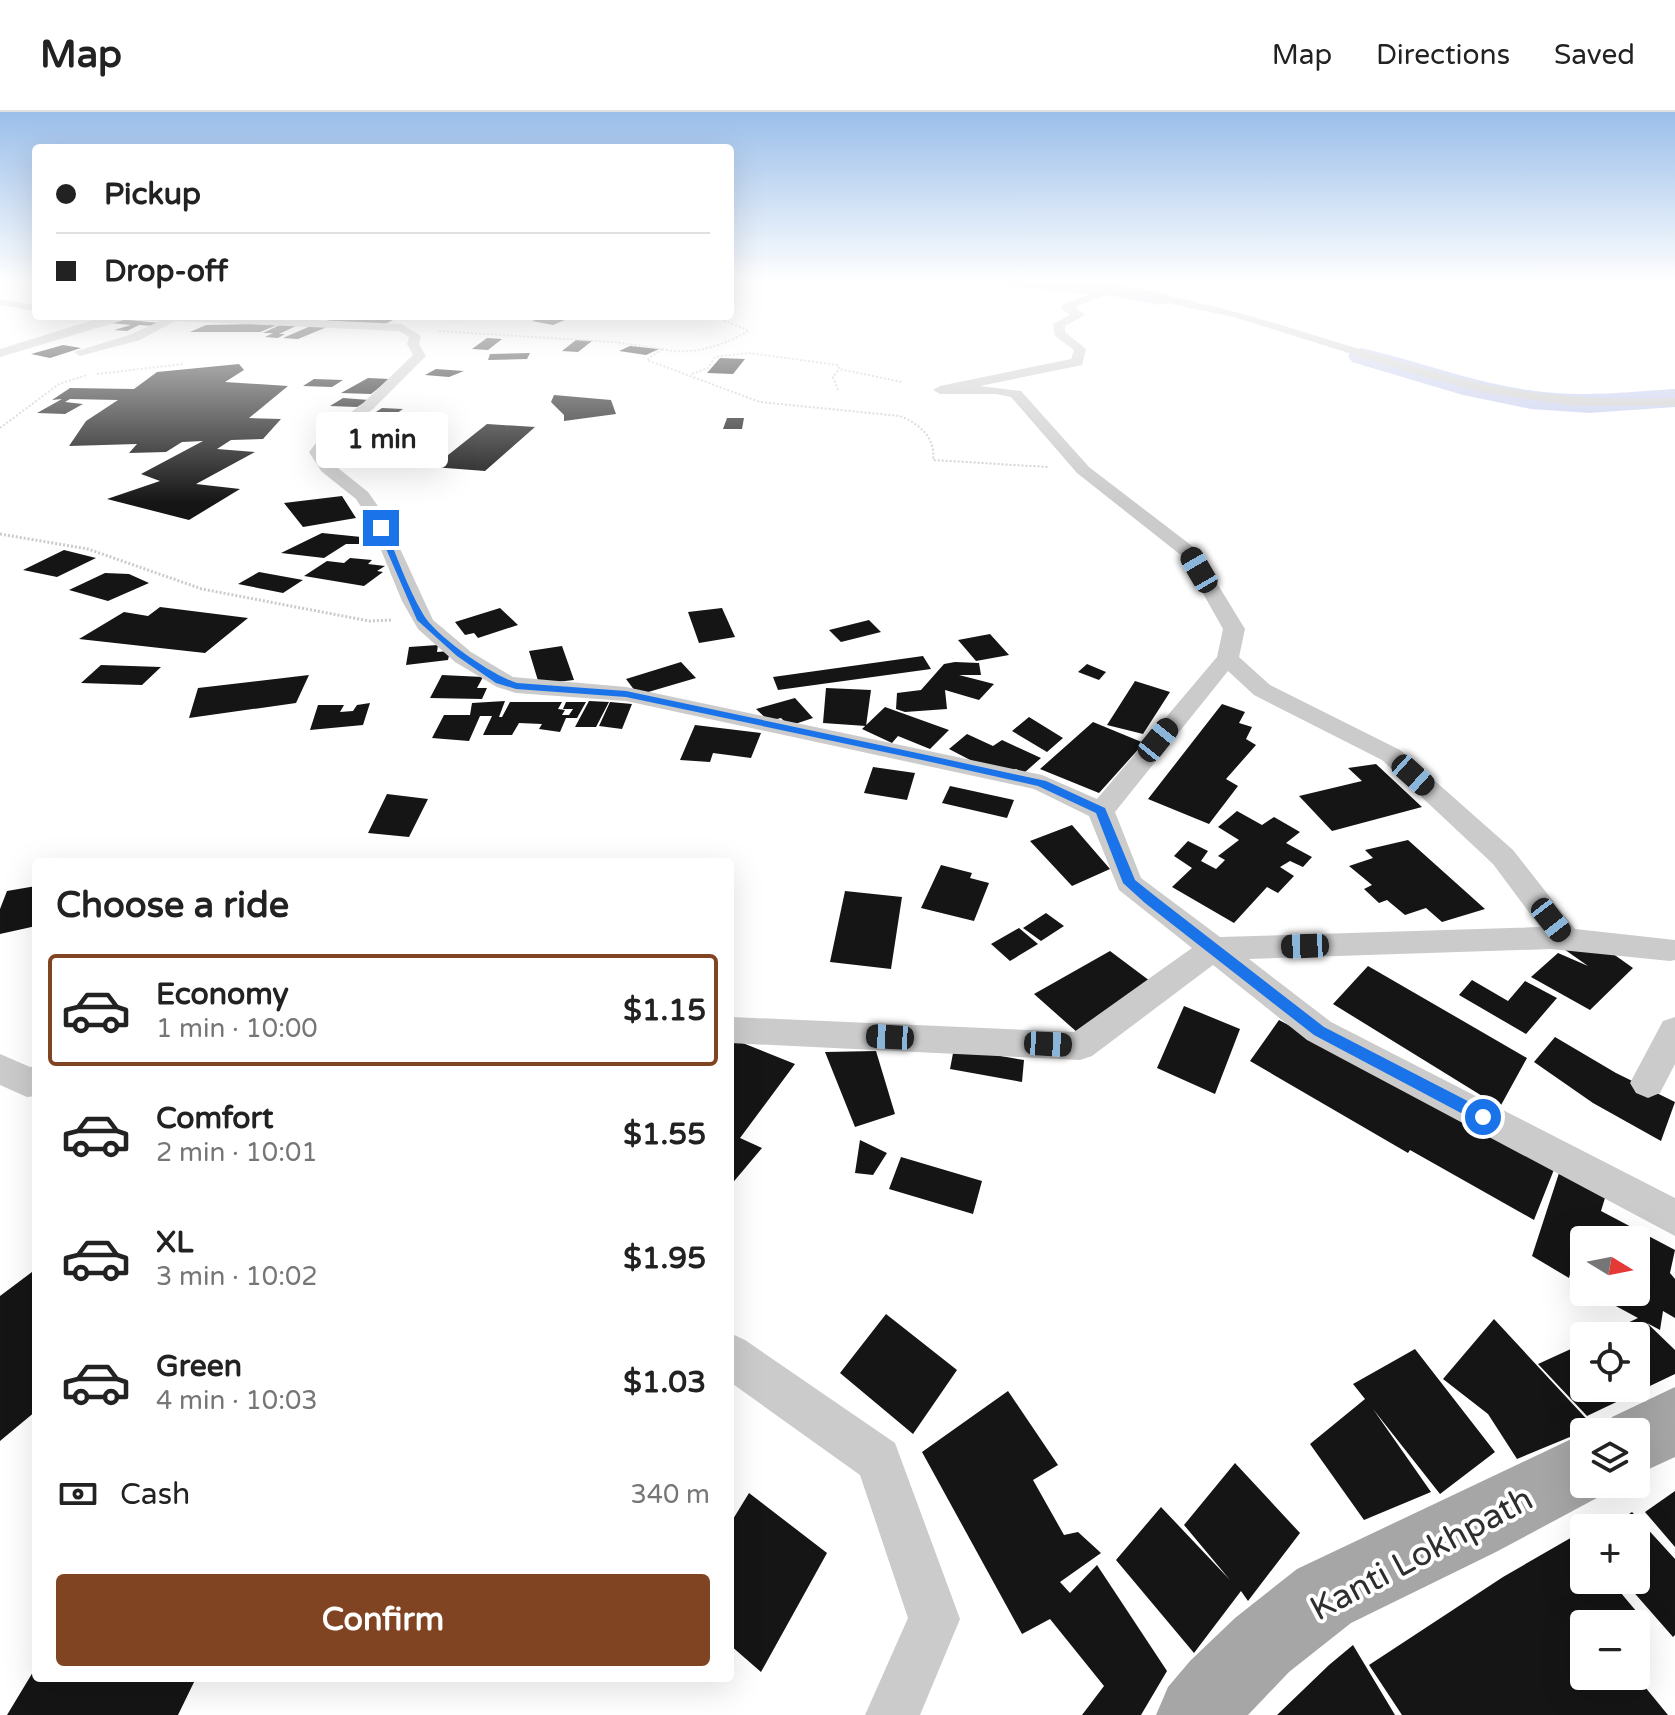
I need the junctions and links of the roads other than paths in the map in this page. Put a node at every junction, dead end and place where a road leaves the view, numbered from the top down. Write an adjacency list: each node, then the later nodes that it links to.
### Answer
1 (419, 354): 6 (street)
2 (1079, 354): 5 (street)
3 (1367, 354): 4 (street)
4 (1675, 402)
5 (1228, 659): 6 (street); 7 (street)
6 (1101, 811): 8 (street)
7 (1567, 941): 8 (street); 9 (street)
8 (1213, 949): 10 (street); 15 (street)
9 (1673, 952)
10 (734, 1030)
11 (1675, 1030): 14 (street)
12 (0, 1068): 13 (street)
13 (32, 1081)
14 (1648, 1083)
15 (1675, 1218)
16 (734, 1358): 20 (street)
17 (1675, 1421): 18 (main road)
18 (1650, 1434)
19 (1570, 1475): 21 (main road, Kanti Lokhpath)
20 (892, 1715)
21 (1196, 1715)

